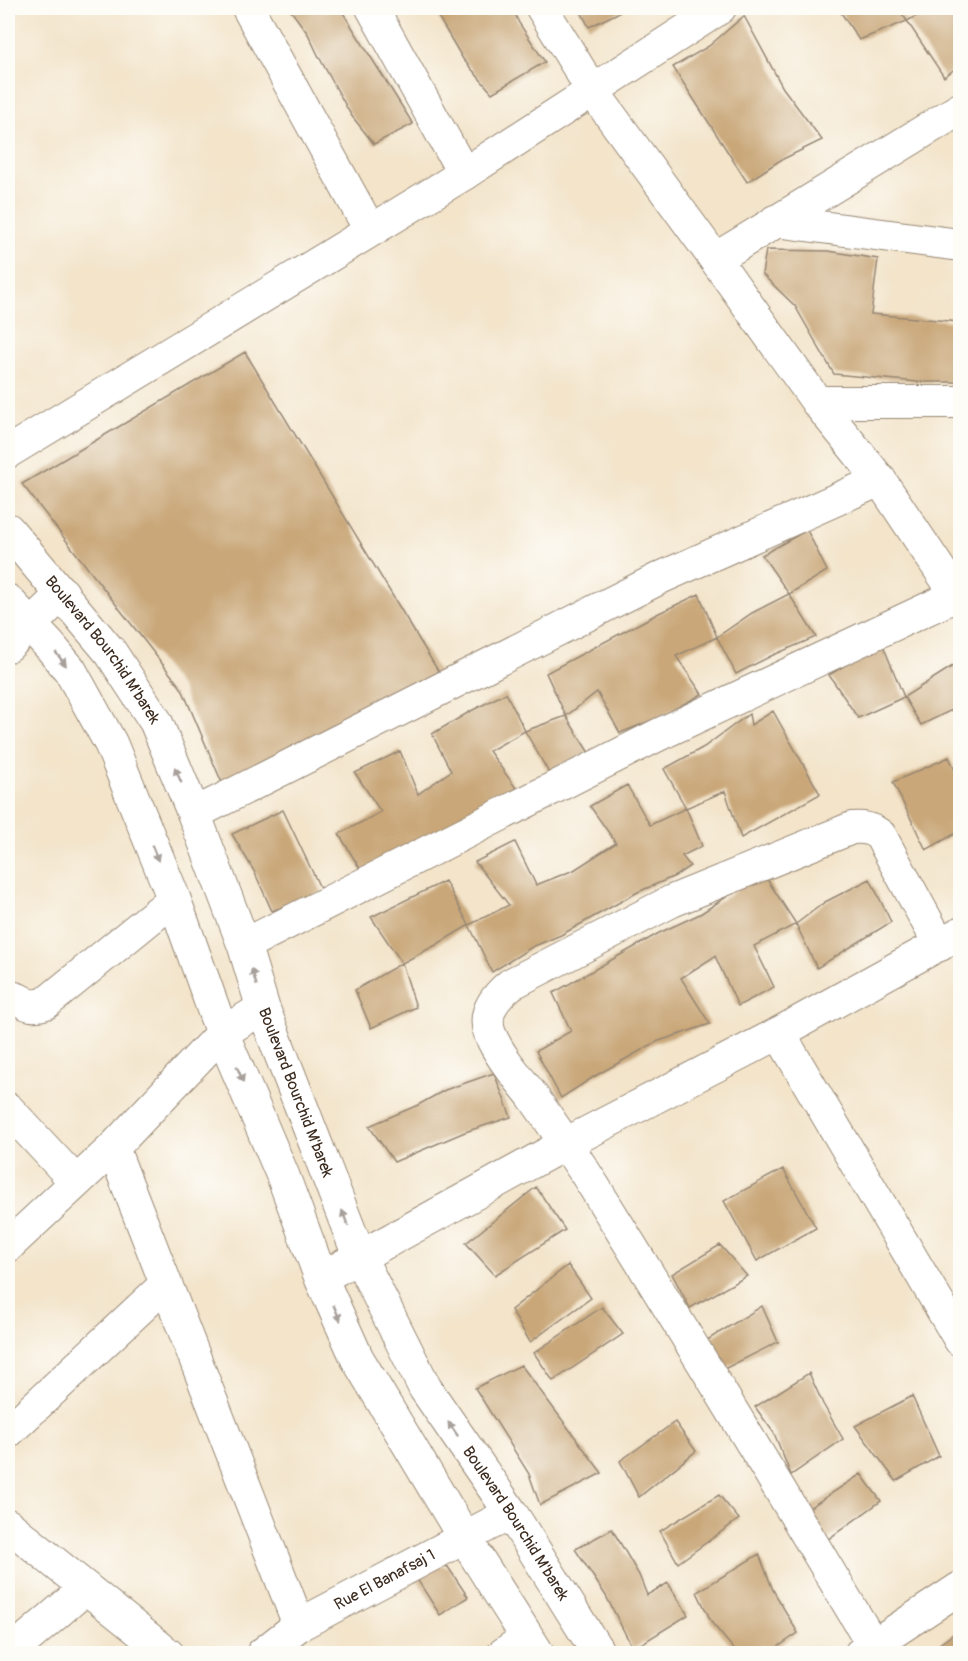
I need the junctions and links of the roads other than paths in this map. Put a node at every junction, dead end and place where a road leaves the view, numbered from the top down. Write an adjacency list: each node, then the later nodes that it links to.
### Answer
1 (248, 8): 9 (street)
2 (372, 8): 7 (street)
3 (542, 8): 5 (street)
4 (720, 8): 5 (street)
5 (592, 90): 7 (street); 11 (street)
6 (960, 109): 8 (street)
7 (464, 174): 9 (street)
8 (775, 221): 10 (street); 11 (street)
9 (370, 230): 14 (street)
10 (960, 244)
11 (715, 259): 12 (street)
12 (817, 402): 13 (street); 15 (street)
13 (960, 402)
14 (8, 452)
15 (880, 480): 18 (street); 21 (street)
16 (8, 530): 17 (main road, Boulevard Bourchid M'barek)
17 (63, 593): 20 (street); 21 (main road, Boulevard Bourchid M'barek, one-way to 17)
18 (959, 598): 24 (street)
19 (8, 601): 20 (main road)
20 (18, 635): 22 (main road, one-way to 22)
21 (194, 814): 24 (main road, Boulevard Bourchid M'barek)
22 (174, 899): 25 (street); 27 (main road)
23 (950, 939): 28 (street); 30 (street)
24 (244, 945): 26 (main road, Boulevard Bourchid M'barek, one-way to 24)
25 (8, 997)
26 (263, 1008): 27 (street); 34 (main road, Boulevard Bourchid M'barek, one-way to 26)
27 (222, 1033): 31 (street); 35 (main road, one-way to 35)
28 (779, 1033): 30 (street); 37 (street)
29 (8, 1109): 32 (street)
30 (567, 1143): 34 (street); 46 (street)
31 (113, 1148): 32 (street); 36 (street)
32 (76, 1182): 33 (street)
33 (8, 1246)
34 (360, 1258): 35 (street); 39 (main road, Boulevard Bourchid M'barek, one-way to 34)
35 (321, 1278): 41 (main road, one-way to 41)
36 (165, 1285): 38 (street); 44 (street)
37 (960, 1340)
38 (8, 1432)
39 (511, 1513): 41 (street, Rue El Banafsaj 1); 50 (main road, Boulevard Bourchid M'barek)
40 (8, 1525): 42 (street)
41 (464, 1537): 44 (street, Rue El Banafsaj 1); 45 (main road)
42 (86, 1588): 47 (street); 48 (street)
43 (960, 1588): 46 (street)
44 (299, 1625): 49 (street, Rue El Banafsaj 1)
45 (523, 1648)
46 (866, 1649)
47 (9, 1653)
48 (168, 1653)
49 (262, 1653)
50 (599, 1653)

